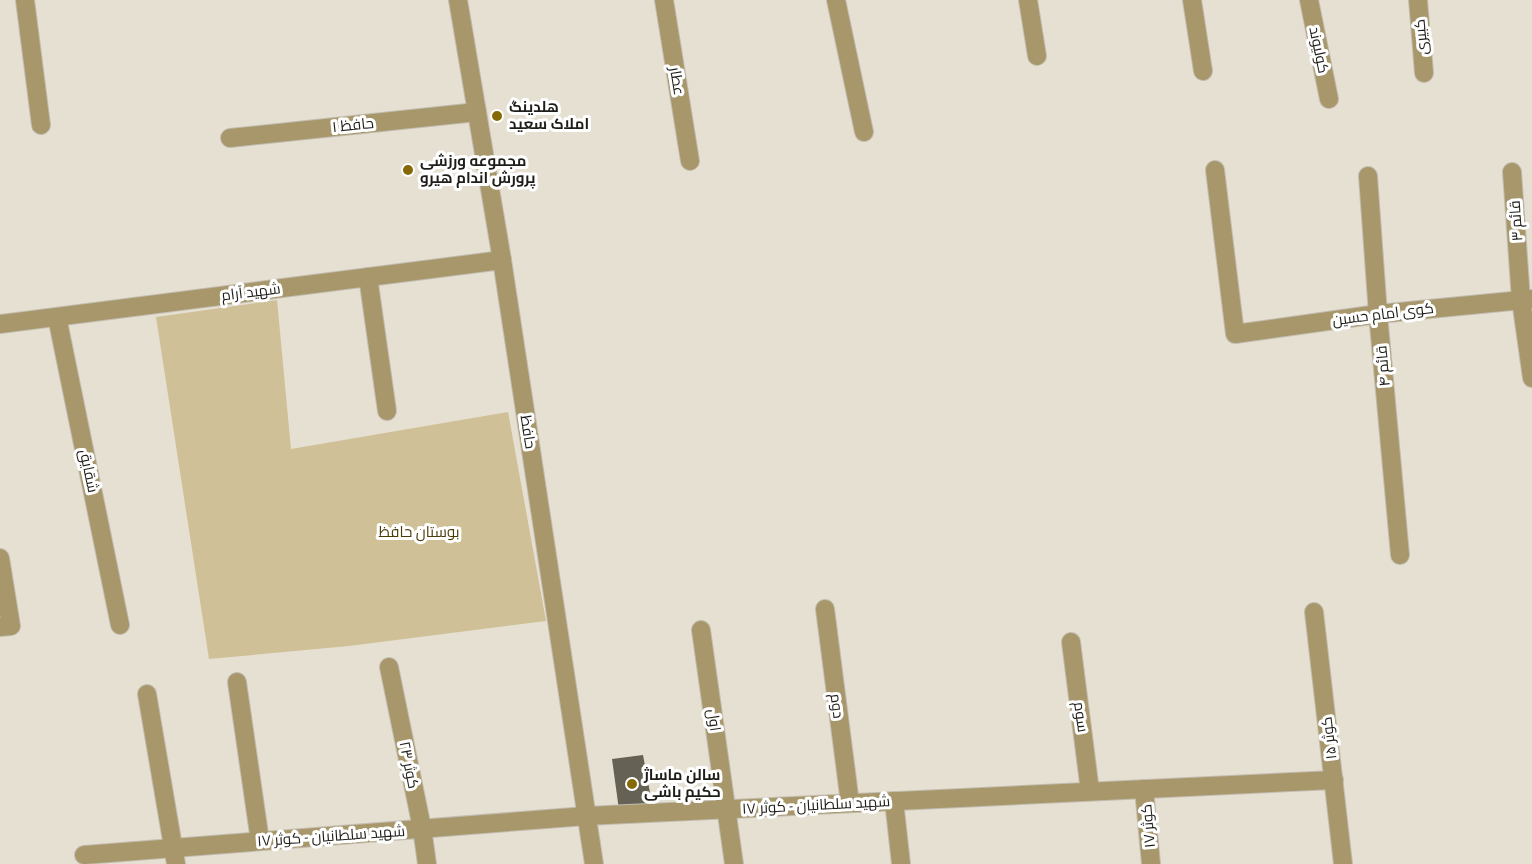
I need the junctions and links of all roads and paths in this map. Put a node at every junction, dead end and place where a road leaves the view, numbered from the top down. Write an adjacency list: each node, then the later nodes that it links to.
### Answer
1 (25, 0): 14 (street)
2 (458, 0): 13 (street, حافظ)
3 (664, 0): 17 (street, عطار)
4 (836, 0): 15 (street)
5 (1028, 0): 9 (street)
6 (1192, 0): 10 (street)
7 (1309, 0): 12 (street, کولیوند)
8 (1418, 0): 11 (street, کبیری)
9 (1037, 56)
10 (1203, 71)
11 (1424, 73)
12 (1329, 99)
13 (477, 112): 16 (street, حافظ ۱); 21 (street, حافظ)
14 (41, 124)
15 (864, 132)
16 (230, 138)
17 (690, 161)
18 (1215, 170): 24 (street, کوی امام حسین)
19 (1512, 172): 23 (street, قائم ۳)
20 (1368, 176): 24 (street, قائم ۴)
21 (502, 261): 22 (street, شهید آرام); 46 (street, حافظ)
22 (368, 277): 25 (street, شهید آرام); 28 (street)
23 (1527, 300): 24 (street, کوی امام حسین); 27 (street, قائم ۳)
24 (1378, 314): 29 (street, قائم ۴)
25 (57, 317): 26 (street, شهید آرام); 33 (street, شقایق)
26 (0, 324)
27 (1532, 378)
28 (387, 411)
29 (1400, 555)
30 (0, 558): 34 (street)
31 (825, 609): 44 (street, دوم)
32 (1314, 612): 40 (street, کوثر ۱۵)
33 (120, 625)
34 (6, 627)
35 (701, 630): 45 (street, اول)
36 (1071, 642): 42 (street, سوم)
37 (389, 667): 47 (street, کوثر ۲۳)
38 (237, 682): 48 (street)
39 (147, 694): 50 (street)
40 (1334, 780): 41 (street, شهید سلطانیان - کوثر ۱۷); 56 (street, کوثر ۱۵)
41 (1144, 789): 42 (street, شهید سلطانیان - کوثر ۱۷); 55 (street, کوثر ۱۷)
42 (1090, 791): 43 (street, شهید سلطانیان - کوثر ۱۷)
43 (894, 801): 44 (street, شهید سلطانیان - کوثر ۱۷); 54 (street)
44 (850, 803): 45 (street, شهید سلطانیان - کوثر ۱۷)
45 (727, 809): 46 (street, شهید سلطانیان - کوثر ۱۷); 53 (street, اول)
46 (586, 816): 47 (street, شهید سلطانیان - کوثر ۱۷); 52 (street, حافظ)
47 (422, 828): 48 (street, شهید سلطانیان - کوثر ۱۷); 51 (street, کوثر ۲۳)
48 (260, 841): 50 (street, شهید سلطانیان - کوثر ۱۷)
49 (84, 855): 50 (street, شهید سلطانیان - کوثر ۱۷)
50 (175, 856)
51 (427, 864)
52 (594, 864)
53 (734, 864)
54 (902, 864)
55 (1151, 864)
56 (1343, 864)

